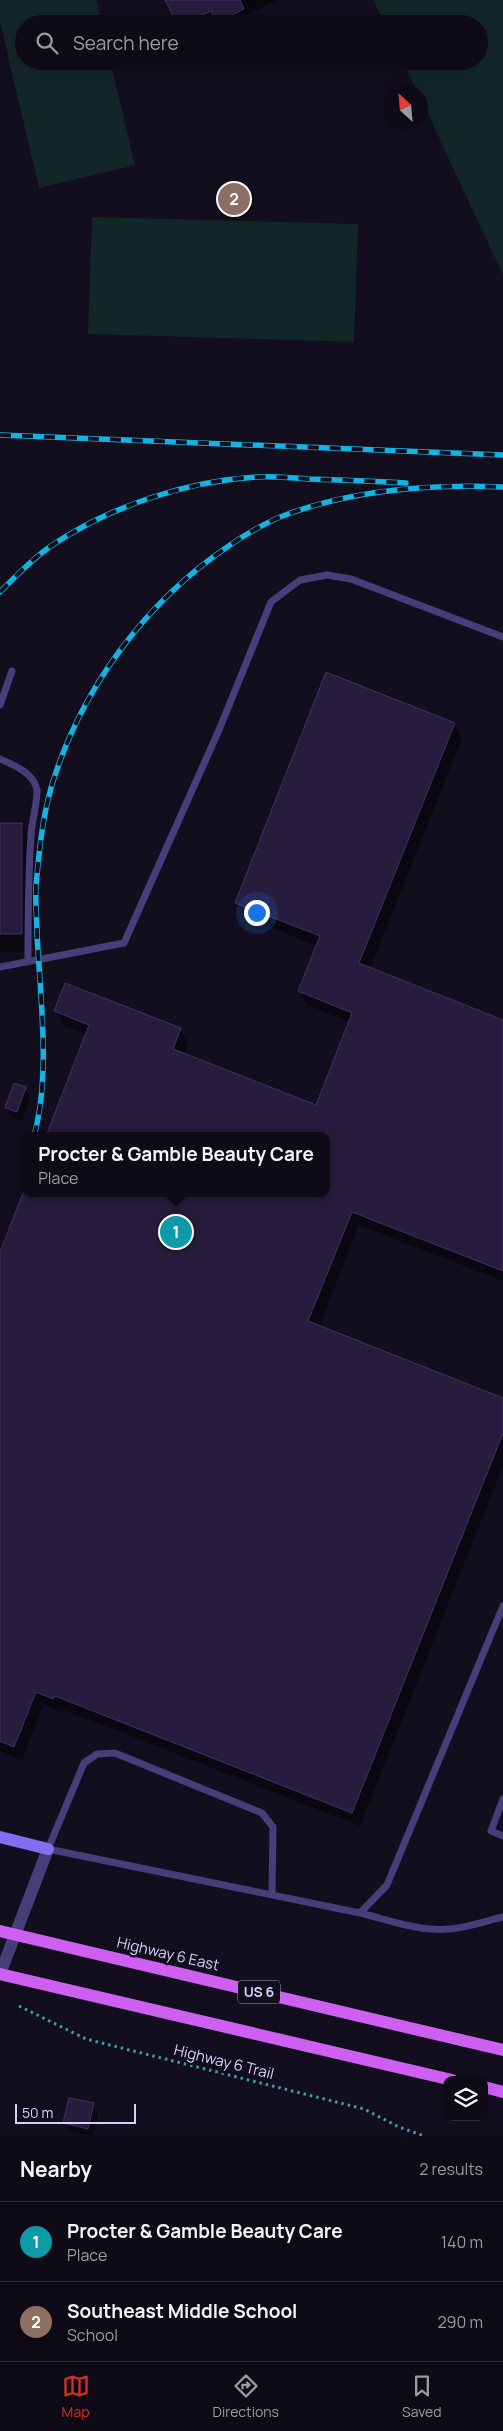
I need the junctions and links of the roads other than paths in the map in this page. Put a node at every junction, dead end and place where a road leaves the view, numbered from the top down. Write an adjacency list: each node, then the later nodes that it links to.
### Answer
1 (503, 637): 5 (lane)
2 (12, 672): 3 (lane)
3 (0, 705)
4 (0, 759): 5 (lane)
5 (28, 960): 6 (lane)
6 (0, 967)
7 (503, 1606): 13 (lane)
8 (503, 1798): 9 (lane)
9 (503, 1836)
10 (0, 1837): 11 (street)
11 (48, 1849): 12 (lane); 12 (lane); 16 (street)
12 (272, 1894): 13 (lane)
13 (360, 1912): 14 (lane)
14 (503, 1917)
15 (0, 1931): 16 (main road, Highway 6 East / US 6)
16 (14, 1934): 17 (street); 18 (main road, Highway 6 East / US 6)
17 (0, 1974): 19 (main road)
18 (503, 2050)
19 (443, 2078)
20 (488, 2088): 21 (main road)
21 (503, 2092)

